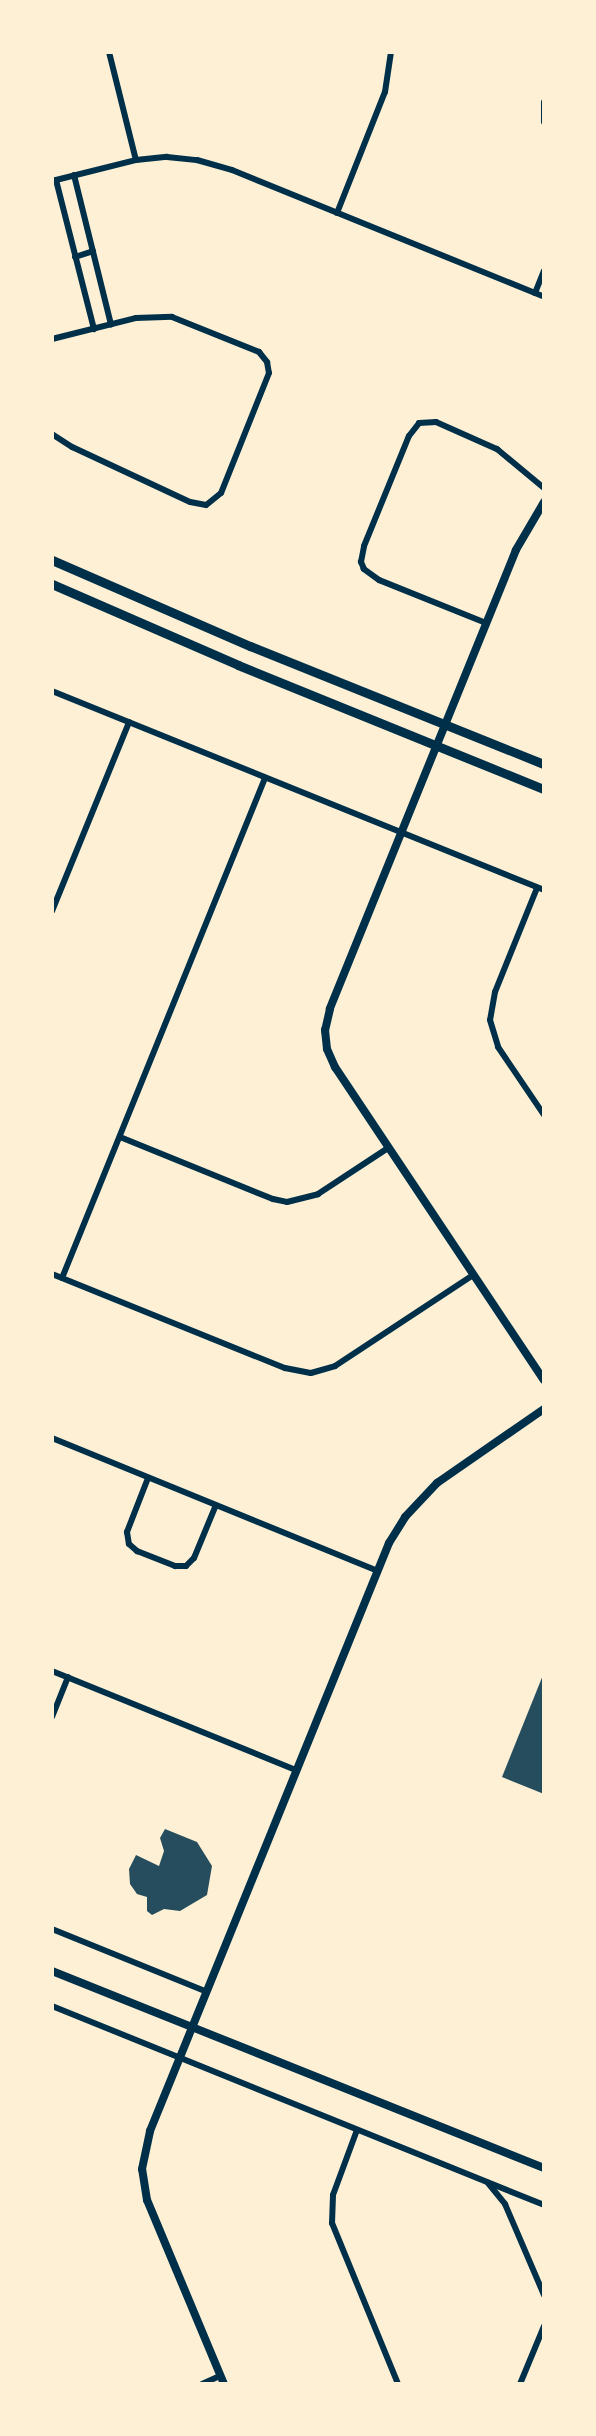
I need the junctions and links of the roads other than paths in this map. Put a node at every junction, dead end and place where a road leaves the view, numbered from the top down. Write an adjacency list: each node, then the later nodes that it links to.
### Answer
1 (109, 52): 5 (street)
2 (391, 52): 8 (street)
3 (544, 102): 4 (street)
4 (544, 122)
5 (136, 160): 6 (street); 8 (street)
6 (74, 175): 7 (street); 9 (street)
7 (54, 180): 10 (street)
8 (337, 214): 12 (street)
9 (93, 251): 10 (street); 14 (street)
10 (75, 257): 15 (street)
11 (544, 271): 12 (street)
12 (535, 293): 13 (street)
13 (544, 297)
14 (111, 324): 15 (street); 17 (street)
15 (94, 329): 16 (street)
16 (52, 339)
17 (52, 434)
18 (544, 488): 22 (street)
19 (544, 502): 22 (street)
20 (52, 560): 25 (main road)
21 (52, 584): 26 (main road)
22 (485, 623): 25 (street)
23 (52, 691): 24 (street)
24 (129, 722): 28 (street); 32 (street)
25 (445, 724): 26 (street); 27 (main road)
26 (436, 746): 29 (main road); 30 (street)
27 (544, 764)
28 (265, 778): 30 (street); 34 (street)
29 (544, 789)
30 (401, 833): 31 (street); 35 (street)
31 (540, 889): 33 (street)
32 (52, 911)
33 (544, 1115)
34 (120, 1137): 35 (street); 38 (street)
35 (388, 1148): 37 (street)
36 (52, 1274): 38 (street)
37 (473, 1275): 38 (street); 39 (street)
38 (62, 1278)
39 (544, 1380)
40 (544, 1409): 44 (street)
41 (52, 1438): 42 (street)
42 (148, 1478): 43 (street); 43 (street)
43 (216, 1505): 44 (street)
44 (376, 1570): 48 (street)
45 (52, 1671): 46 (street)
46 (68, 1677): 47 (street); 48 (street)
47 (52, 1717)
48 (296, 1770): 51 (street)
49 (52, 1929): 51 (street)
50 (52, 1971): 53 (street)
51 (205, 1991): 53 (street)
52 (52, 2006): 54 (street)
53 (191, 2027): 54 (street); 56 (street)
54 (179, 2058): 55 (street); 61 (street)
55 (358, 2130): 57 (street); 63 (street)
56 (544, 2168)
57 (486, 2182): 58 (street); 59 (street)
58 (544, 2205)
59 (544, 2295)
60 (544, 2326): 64 (street)
61 (222, 2380): 62 (street)
62 (202, 2384)
63 (398, 2384)
64 (520, 2384)

